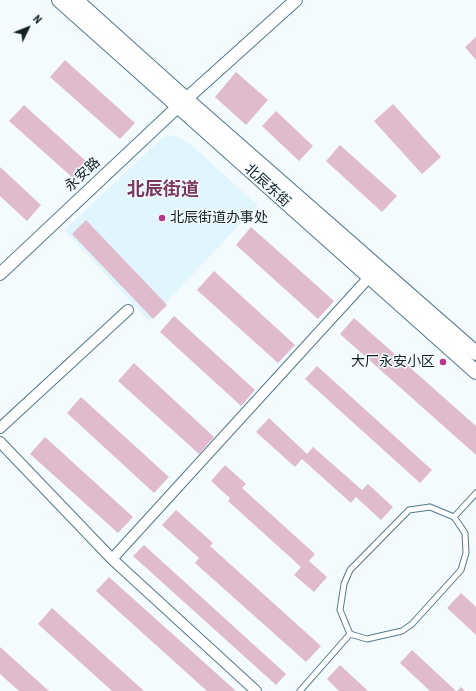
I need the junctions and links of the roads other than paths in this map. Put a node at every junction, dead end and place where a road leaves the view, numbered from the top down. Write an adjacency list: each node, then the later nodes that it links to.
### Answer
1 (58, 0): 4 (main road, 北辰东街)
2 (76, 0): 4 (main road, 北辰东街)
3 (296, 0): 4 (street, 永安路)
4 (182, 103): 5 (main road, 北辰东街); 6 (street, 永安路); 9 (main road, 北辰东街)
5 (378, 267): 8 (main road, 北辰东街); 14 (street)
6 (0, 274)
7 (128, 310): 10 (street)
8 (476, 353)
9 (476, 372)
10 (0, 428)
11 (0, 442): 14 (street)
12 (476, 493): 13 (lane)
13 (454, 517): 15 (lane); 15 (lane)
14 (112, 559): 16 (street)
15 (350, 634): 17 (lane)
16 (256, 691)
17 (300, 691)

